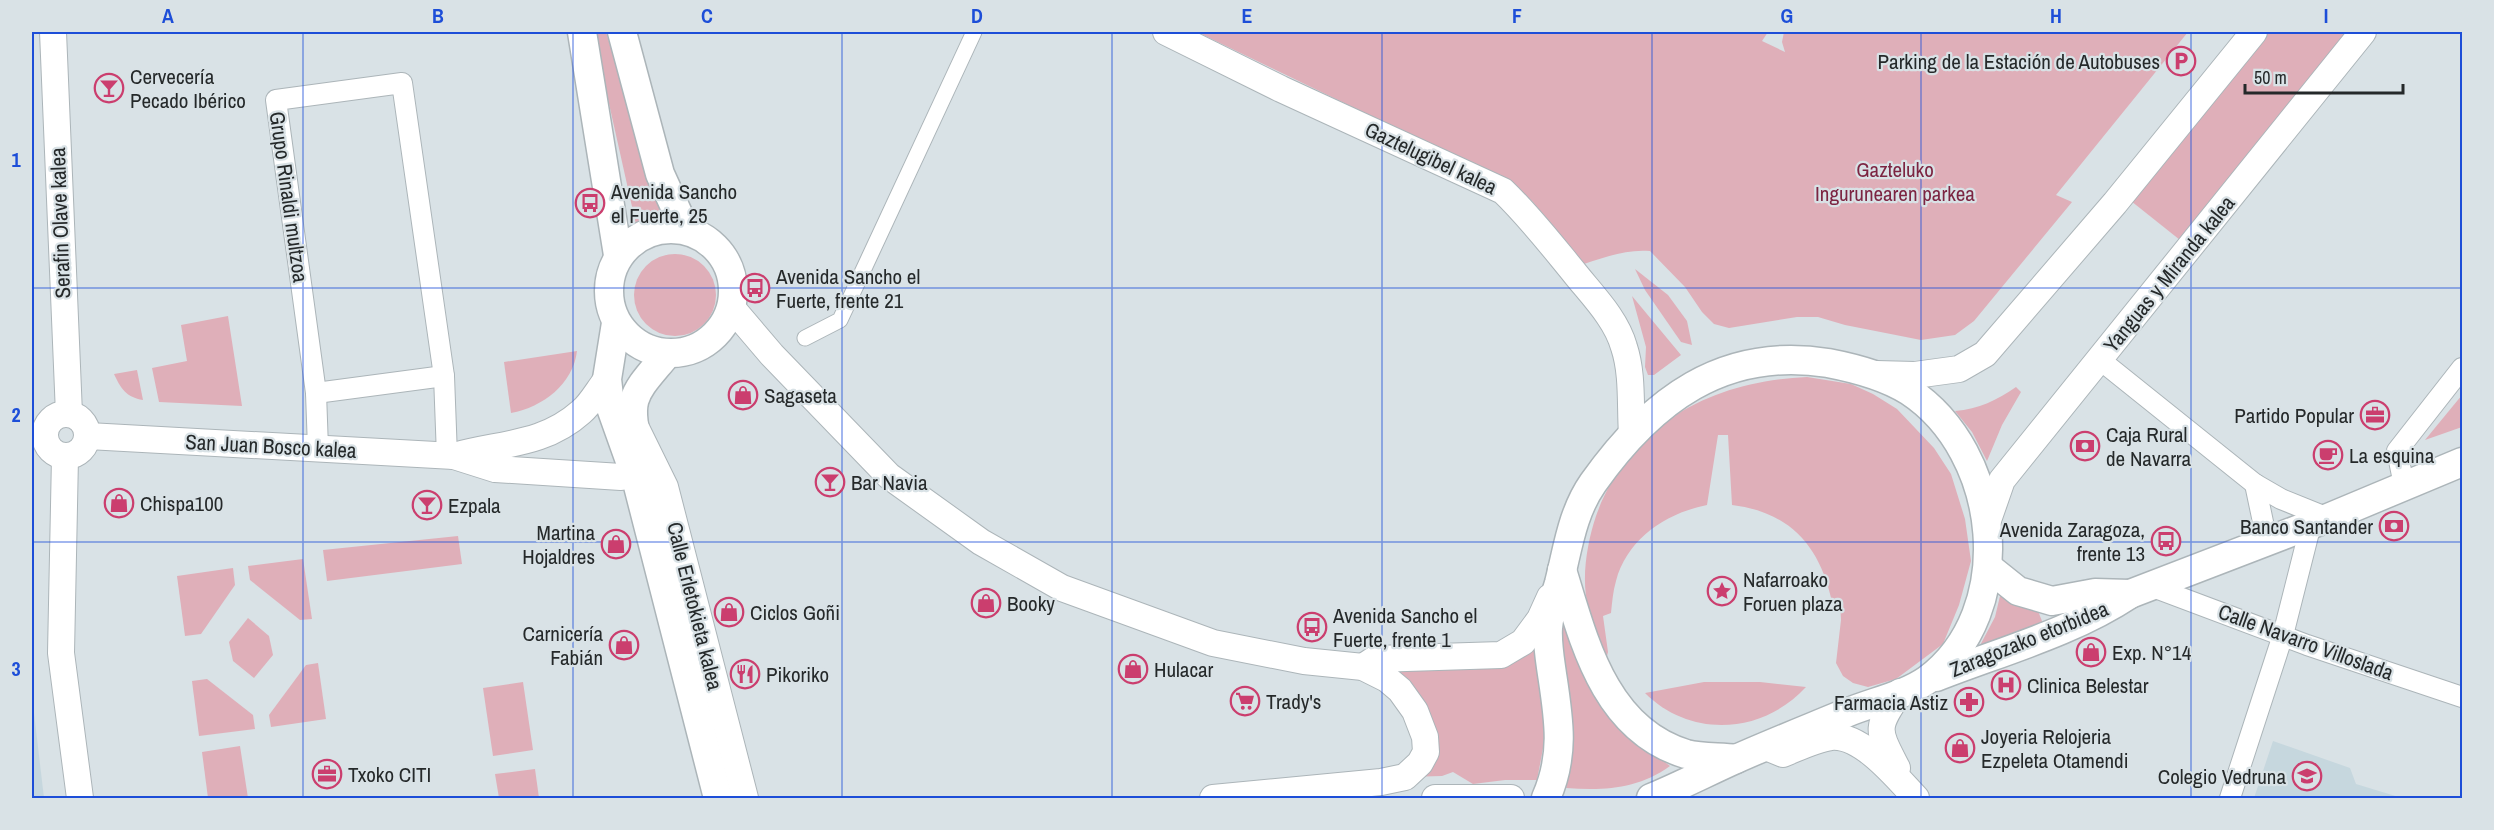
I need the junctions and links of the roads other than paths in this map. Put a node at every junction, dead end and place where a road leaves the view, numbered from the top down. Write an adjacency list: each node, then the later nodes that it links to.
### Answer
1 (53, 32): 20 (street, Serafin Olave kalea)
2 (582, 32): 9 (main road)
3 (622, 32): 8 (main road)
4 (974, 32): 12 (street)
5 (1166, 32): 23 (street, Gaztelugibel kalea)
6 (2254, 32): 16 (street)
7 (2363, 32): 14 (street, Yanguas y Miranda kalea)
8 (685, 230): 9 (main road); 10 (main road)
9 (618, 255): 11 (main road)
10 (732, 308): 13 (main road); 39 (street)
11 (616, 323): 13 (main road); 18 (main road, Calle Erletokieta kalea)
12 (806, 338)
13 (667, 354): 21 (main road, Calle Erletokieta kalea)
14 (2100, 359): 30 (street); 33 (street, Yanguas y Miranda kalea)
15 (2463, 368): 31 (street)
16 (1870, 374): 23 (main road); 33 (main road)
17 (444, 376): 19 (street); 19 (street, Grupo Rinaldi multzoa); 26 (street, Grupo Rinaldi multzoa)
18 (607, 379): 21 (main road, Calle Erletokieta kalea); 26 (street, San Juan Bosco kalea)
19 (316, 393): 25 (street, Grupo Rinaldi multzoa)
20 (69, 414): 22 (street); 24 (street)
21 (623, 420): 29 (street, Calle Erletokieta kalea); 48 (main road, Calle Erletokieta kalea); 49 (main road, Calle Erletokieta kalea); 50 (street, Calle Erletokieta kalea)
22 (38, 430): 27 (street)
23 (1632, 434): 36 (main road)
24 (88, 436): 25 (street, San Juan Bosco kalea); 27 (street)
25 (318, 448): 26 (street, San Juan Bosco kalea)
26 (450, 456): 29 (street, San Juan Bosco kalea)
27 (65, 457): 46 (street)
28 (2463, 462): 31 (main road, Zaragozako etorbidea)
29 (621, 477): 47 (street, Calle Erletokieta kalea)
30 (2255, 484): 32 (street); 34 (street)
31 (2404, 485): 32 (main road, Zaragozako etorbidea)
32 (2320, 521): 34 (main road, Zaragozako etorbidea); 38 (street)
33 (1987, 524): 35 (main road)
34 (2267, 541): 37 (main road, Zaragozako etorbidea)
35 (1988, 567): 37 (main road, Zaragozako etorbidea); 40 (main road)
36 (1562, 570): 39 (street); 44 (main road); 54 (main road)
37 (2140, 590): 38 (street, Calle Navarro Villoslada); 40 (main road, Zaragozako etorbidea)
38 (2283, 635): 42 (street, Calle Navarro Villoslada); 56 (street)
39 (1363, 667): 51 (street)
40 (1926, 681): 41 (main road)
41 (1900, 692): 43 (main road); 45 (street)
42 (2463, 697)
43 (1766, 747): 44 (main road); 45 (street)
44 (1736, 759): 55 (main road)
45 (1911, 793)
46 (80, 798)
47 (705, 798)
48 (718, 798)
49 (729, 798)
50 (745, 798)
51 (1213, 798)
52 (1452, 798): 53 (street)
53 (1511, 798)
54 (1546, 798)
55 (1651, 798)
56 (2230, 798)

